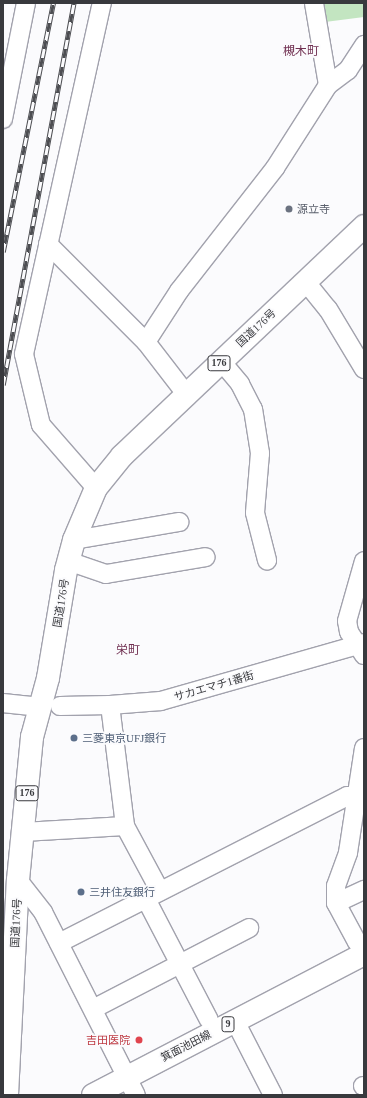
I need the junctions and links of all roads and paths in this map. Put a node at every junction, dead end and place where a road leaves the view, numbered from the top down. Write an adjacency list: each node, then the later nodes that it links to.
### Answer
1 (26, 3): 6 (street)
2 (102, 3): 9 (street)
3 (314, 3): 5 (street)
4 (364, 45): 5 (street)
5 (328, 85): 11 (street)
6 (6, 93): 7 (street)
7 (3, 119)
8 (364, 226): 10 (main road, 国道176号 / 176)
9 (48, 244): 11 (street); 15 (street)
10 (305, 282): 12 (main road, 国道176号 / 176); 13 (street)
11 (146, 342): 14 (street)
12 (221, 361): 14 (main road, 国道176号 / 176); 19 (street)
13 (364, 370)
14 (186, 394): 15 (main road, 国道176号 / 176)
15 (96, 488): 17 (main road, 国道176号 / 176)
16 (179, 522): 17 (street)
17 (74, 540): 20 (main road, 国道176号 / 176)
18 (206, 557): 20 (street)
19 (267, 560)
20 (68, 561): 25 (main road, 国道176号 / 176)
21 (364, 561): 22 (street)
22 (362, 648): 24 (street, サカエマチ1番街)
23 (3, 703): 25 (street, サカエマチ1番街)
24 (110, 705): 25 (street, サカエマチ1番街); 28 (street)
25 (50, 706): 29 (main road, 国道176号 / 176)
26 (364, 748): 27 (street)
27 (360, 796): 32 (street); 33 (street)
28 (125, 826): 29 (street); 32 (street)
29 (23, 832): 30 (main road, 国道176号 / 176)
30 (18, 880): 35 (street); 43 (main road, 国道176号 / 176)
31 (364, 890): 33 (street)
32 (153, 895): 35 (street); 38 (street)
33 (336, 903): 36 (street)
34 (248, 928): 38 (street)
35 (59, 943): 39 (street)
36 (364, 949)
37 (364, 954): 41 (main road, 箕面池田線 / 9)
38 (180, 964): 39 (street); 40 (street)
39 (93, 1009): 42 (street)
40 (209, 1020)
41 (235, 1021): 42 (main road, 箕面池田線 / 9); 45 (street)
42 (131, 1086): 44 (main road, 箕面池田線 / 9)
43 (7, 1095)
44 (93, 1095)
45 (273, 1095)

